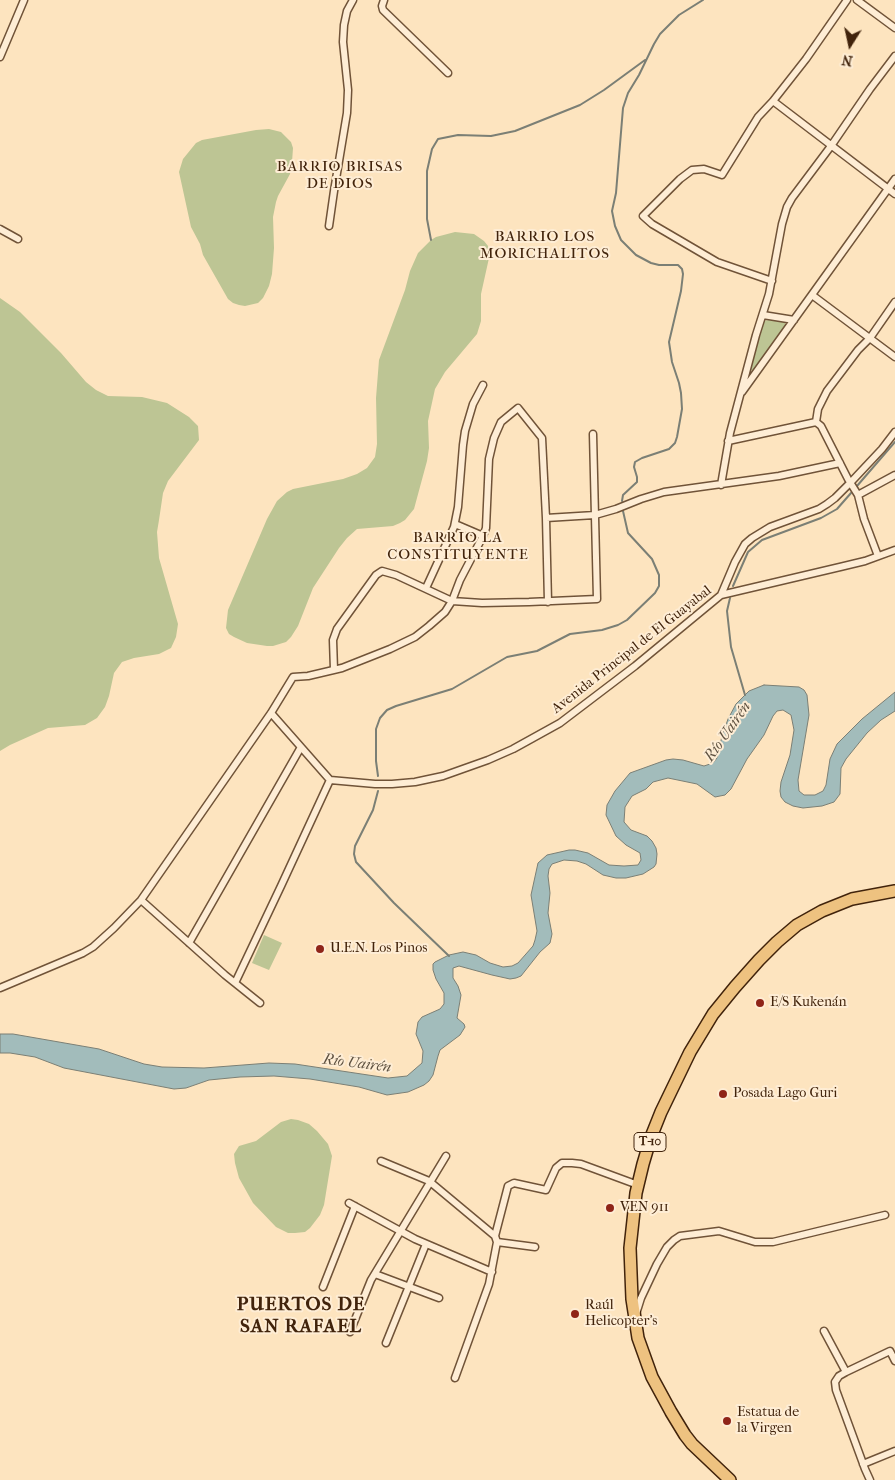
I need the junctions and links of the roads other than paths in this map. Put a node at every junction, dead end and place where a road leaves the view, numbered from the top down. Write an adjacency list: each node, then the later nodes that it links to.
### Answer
1 (24, 0): 8 (street)
2 (353, 0): 15 (street)
3 (384, 0): 9 (street)
4 (847, 0): 10 (street)
5 (857, 0): 6 (street)
6 (895, 28)
7 (895, 56): 11 (street)
8 (0, 57)
9 (448, 73)
10 (773, 101): 11 (street); 18 (street)
11 (831, 146): 13 (street); 18 (street)
12 (895, 179): 13 (street)
13 (888, 189): 14 (street); 19 (street)
14 (895, 194)
15 (329, 226)
16 (0, 229): 17 (street)
17 (18, 239)
18 (772, 281): 21 (street)
19 (812, 295): 22 (street); 23 (street)
20 (895, 302): 23 (street)
21 (763, 315): 22 (street); 26 (street)
22 (794, 320): 26 (street)
23 (870, 338): 24 (street); 27 (street)
24 (895, 357)
25 (484, 385): 38 (street)
26 (740, 395): 30 (street)
27 (816, 422): 30 (street); 31 (street)
28 (895, 432): 33 (street)
29 (593, 434): 36 (street)
30 (728, 441): 34 (street)
31 (840, 463): 33 (street); 34 (street)
32 (895, 475): 35 (street)
33 (851, 482): 35 (street); 43 (street)
34 (720, 484): 36 (street)
35 (858, 494): 41 (street)
36 (595, 515): 37 (street); 45 (street)
37 (546, 518): 39 (street); 45 (street)
38 (455, 524): 39 (street); 42 (street)
39 (483, 536): 44 (street)
40 (895, 550): 41 (street, Avenida Principal de El Guayabal)
41 (878, 556): 43 (street, Avenida Principal de El Guayabal)
42 (426, 588): 44 (street); 46 (street)
43 (721, 595): 49 (street, Avenida Principal de El Guayabal)
44 (452, 601): 45 (street); 46 (street)
45 (548, 602)
46 (334, 670): 47 (street)
47 (271, 713): 48 (street); 51 (street)
48 (301, 747): 49 (street); 52 (street)
49 (330, 780): 53 (street)
50 (895, 891): 59 (highway, T-10)
51 (141, 900): 52 (street); 54 (street)
52 (189, 943): 53 (street)
53 (235, 983): 55 (street)
54 (0, 988)
55 (260, 1003)
56 (446, 1156): 58 (street)
57 (381, 1161): 58 (street)
58 (431, 1182): 61 (street); 62 (street)
59 (638, 1185): 62 (street); 70 (highway, T-10)
60 (885, 1215): 70 (street)
61 (400, 1232): 63 (street); 66 (street); 67 (street)
62 (496, 1239): 64 (street); 65 (street)
63 (426, 1244): 65 (street); 68 (street)
64 (535, 1247)
65 (492, 1272): 76 (street)
66 (375, 1274): 68 (street); 72 (street)
67 (323, 1287)
68 (410, 1287): 69 (street); 73 (street)
69 (439, 1298)
70 (635, 1319): 79 (highway, T-10)
71 (824, 1331): 75 (street)
72 (350, 1332)
73 (386, 1343)
74 (895, 1361): 75 (street)
75 (846, 1372): 78 (street)
76 (456, 1378)
77 (895, 1451): 78 (street)
78 (864, 1464): 80 (street)
79 (730, 1480)
80 (870, 1480)

